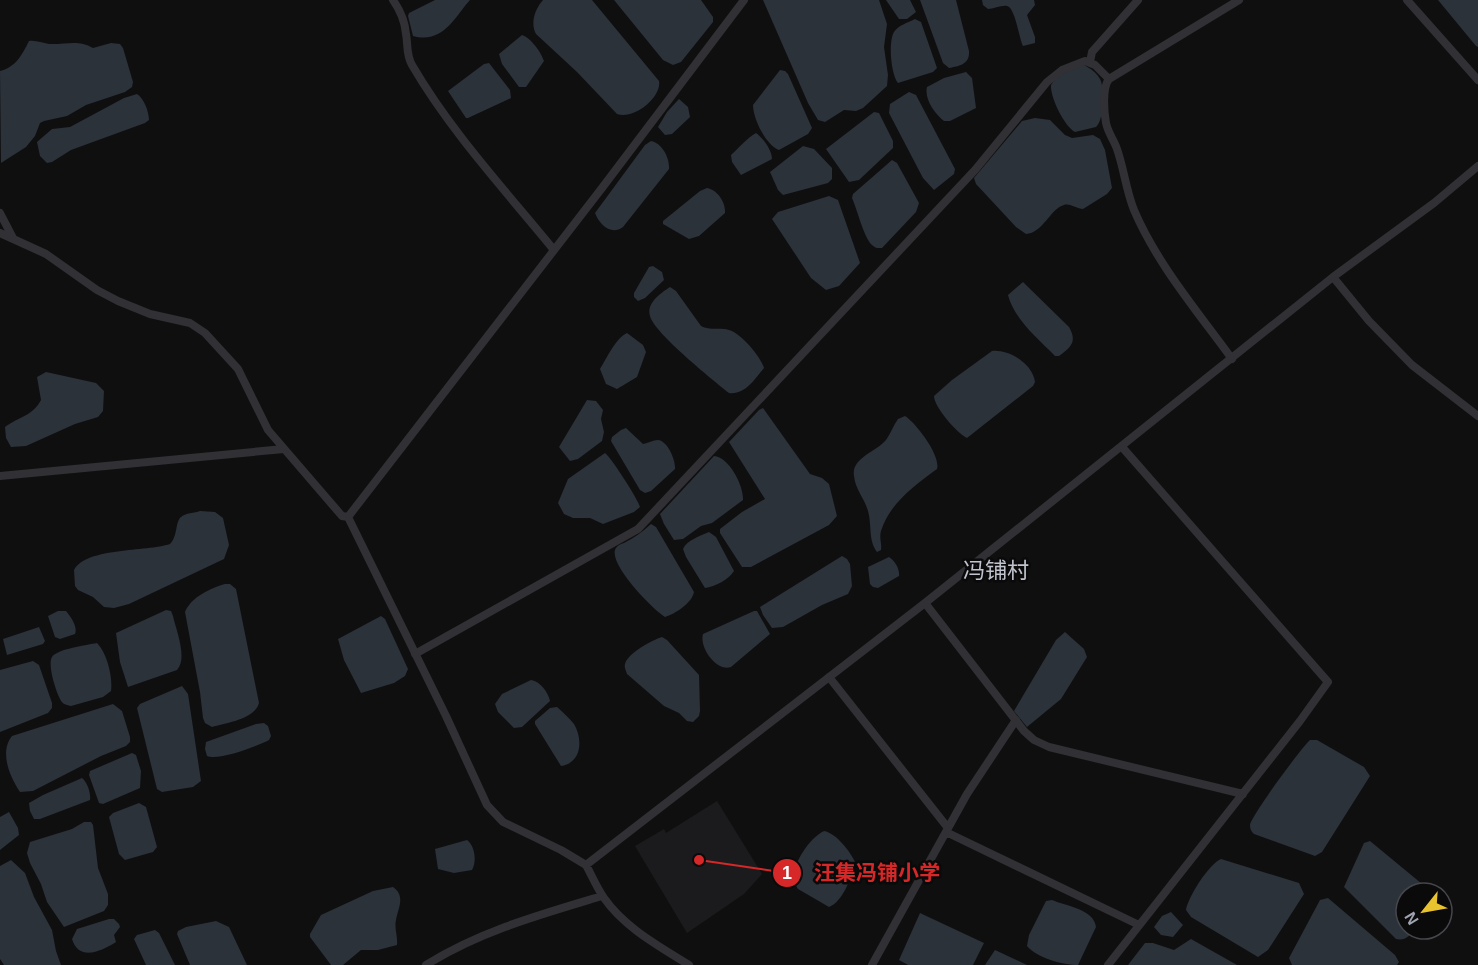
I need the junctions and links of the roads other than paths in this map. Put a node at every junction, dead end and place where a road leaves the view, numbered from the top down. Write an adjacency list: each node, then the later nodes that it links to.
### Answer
1 (393, 0): 13 (street)
2 (744, 0): 13 (street)
3 (1138, 0): 6 (street)
4 (1239, 0): 7 (street)
5 (1407, 0): 8 (street)
6 (1090, 62): 7 (street); 22 (street)
7 (1109, 79): 15 (street)
8 (1478, 80)
9 (1478, 166): 14 (street)
10 (0, 213): 12 (street)
11 (0, 233): 12 (street)
12 (13, 238): 18 (street)
13 (554, 250): 20 (street)
14 (1333, 277): 15 (street); 16 (street)
15 (1232, 359): 17 (street)
16 (1478, 417)
17 (1122, 447): 21 (street); 25 (street)
18 (284, 449): 19 (street); 20 (street)
19 (0, 476)
20 (348, 517): 22 (street)
21 (925, 603): 23 (street); 24 (street)
22 (415, 654): 27 (street)
23 (829, 677): 26 (street); 27 (street)
24 (1016, 720): 25 (street); 26 (street)
25 (1242, 794): 29 (street)
26 (947, 830): 29 (street); 30 (street)
27 (586, 865): 28 (street)
28 (602, 896): 31 (street); 32 (street)
29 (1139, 925): 34 (street)
30 (873, 962): 33 (street)
31 (426, 965)
32 (689, 965)
33 (885, 965)
34 (1108, 965)

